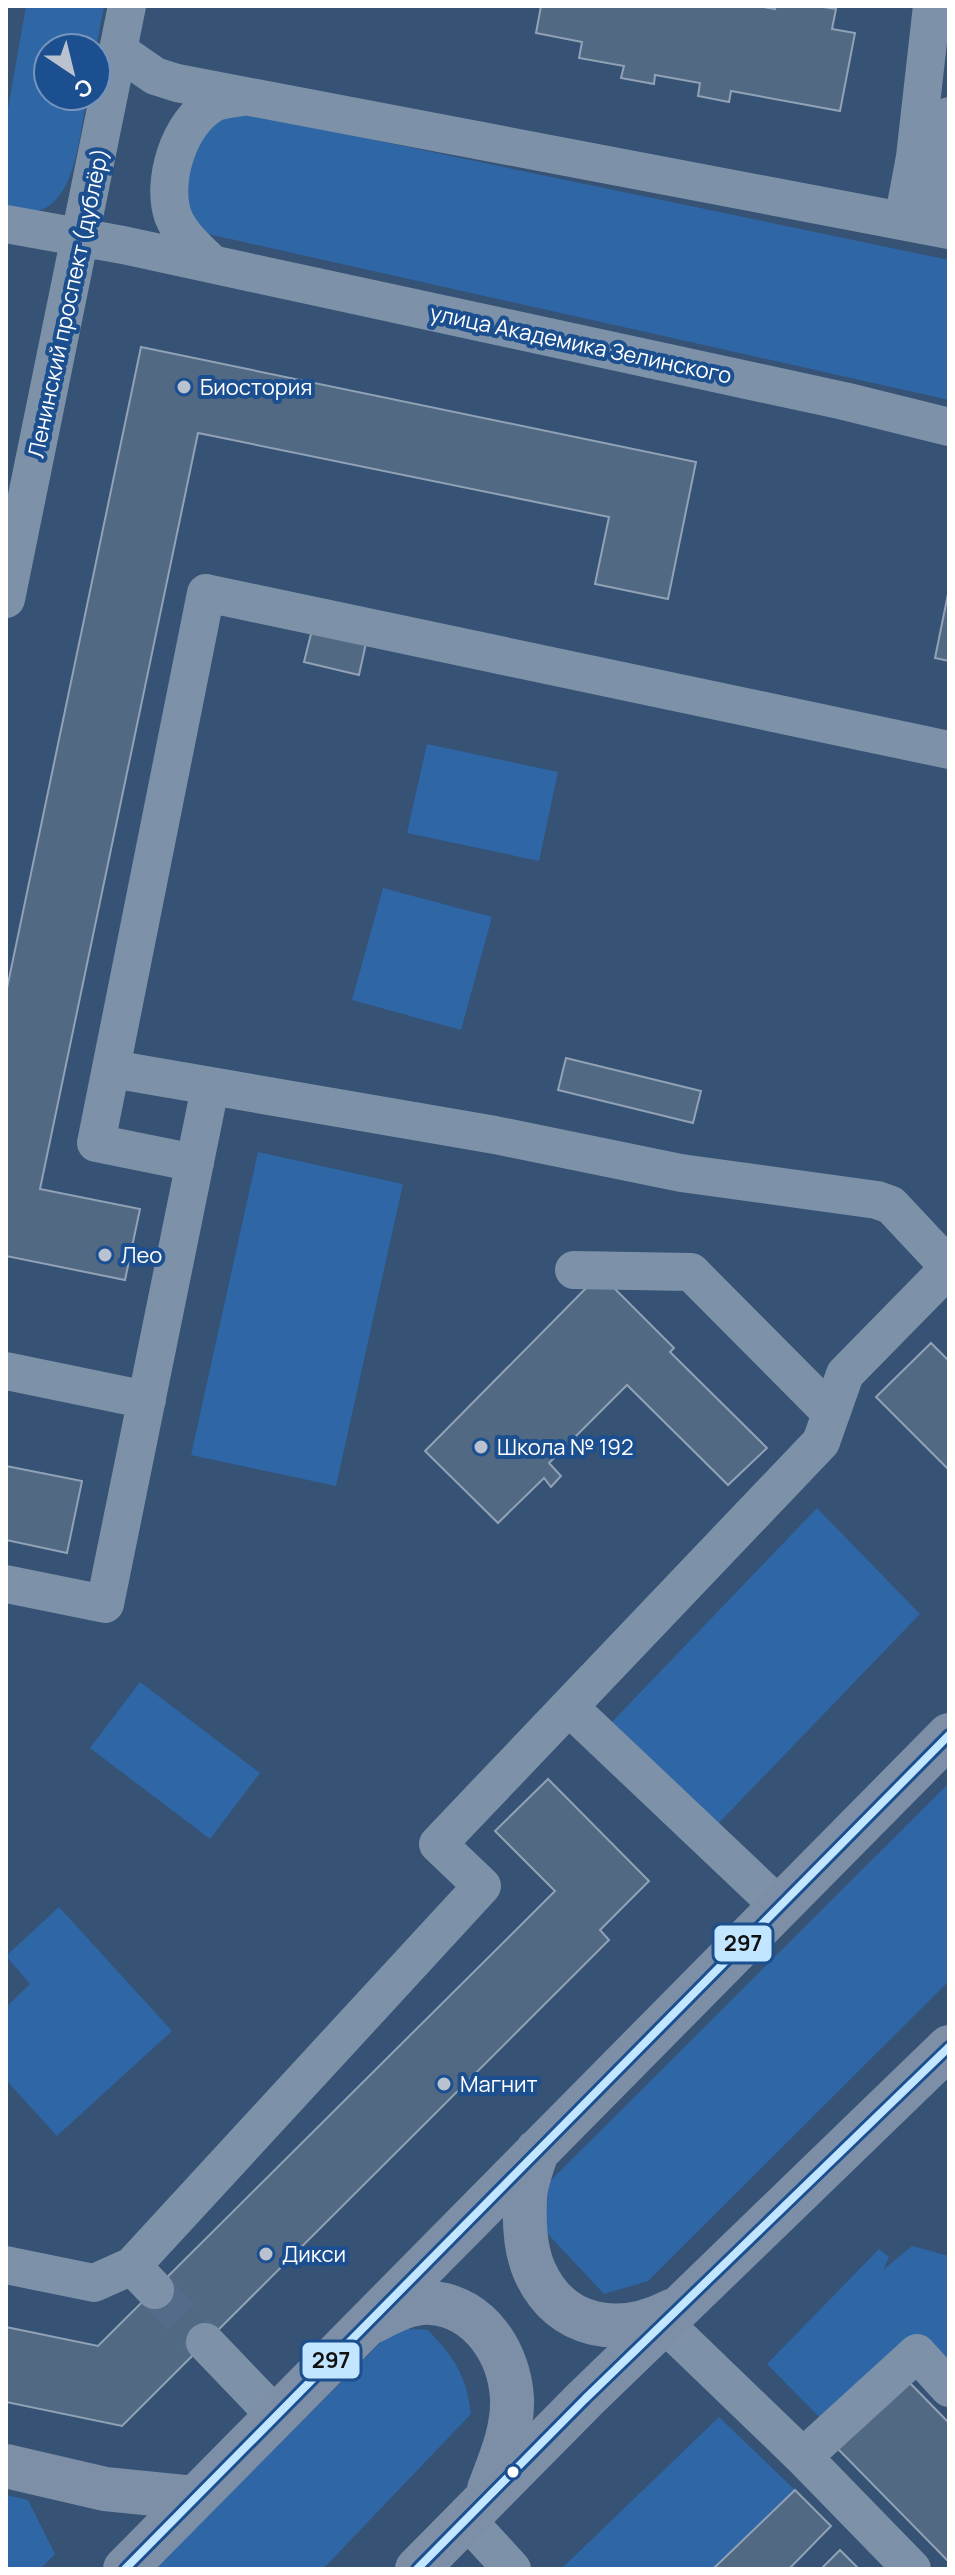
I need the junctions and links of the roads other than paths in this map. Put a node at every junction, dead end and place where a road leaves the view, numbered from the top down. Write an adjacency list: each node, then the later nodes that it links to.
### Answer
1 (127, 6): 3 (street, Ленинский проспект (дублёр))
2 (932, 6): 7 (street)
3 (119, 51): 4 (street); 8 (street, Ленинский проспект (дублёр))
4 (242, 97): 7 (street); 9 (street)
5 (949, 116): 7 (street)
6 (6, 224): 8 (street, улица Академика Зелинского)
7 (929, 226)
8 (82, 239): 9 (street, улица Академика Зелинского); 11 (street, Ленинский проспект (дублёр))
9 (212, 264): 10 (street, улица Академика Зелинского)
10 (949, 427)
11 (6, 599)
12 (949, 750): 13 (street)
13 (112, 1069): 14 (street); 15 (street)
14 (210, 1088): 15 (street); 16 (street)
15 (195, 1163): 19 (street)
16 (949, 1268): 20 (street)
17 (574, 1270): 20 (street)
18 (6, 1371): 19 (street)
19 (147, 1400): 21 (street)
20 (831, 1413): 22 (street)
21 (6, 1584)
22 (569, 1707): 24 (street); 27 (street)
23 (949, 1735): 24 (main road)
24 (779, 1906): 26 (main road)
25 (949, 2047): 28 (main road)
26 (537, 2151): 28 (main road); 29 (main road)
27 (6, 2265)
28 (673, 2315): 33 (street); 36 (main road)
29 (361, 2327): 32 (main road); 36 (main road)
30 (205, 2342): 32 (street)
31 (949, 2388): 33 (street)
32 (275, 2415): 35 (main road)
33 (803, 2457): 40 (street)
34 (6, 2466): 35 (main road)
35 (194, 2498): 37 (main road)
36 (476, 2509): 38 (main road); 39 (street)
37 (125, 2569)
38 (417, 2569)
39 (512, 2569)
40 (912, 2569)

